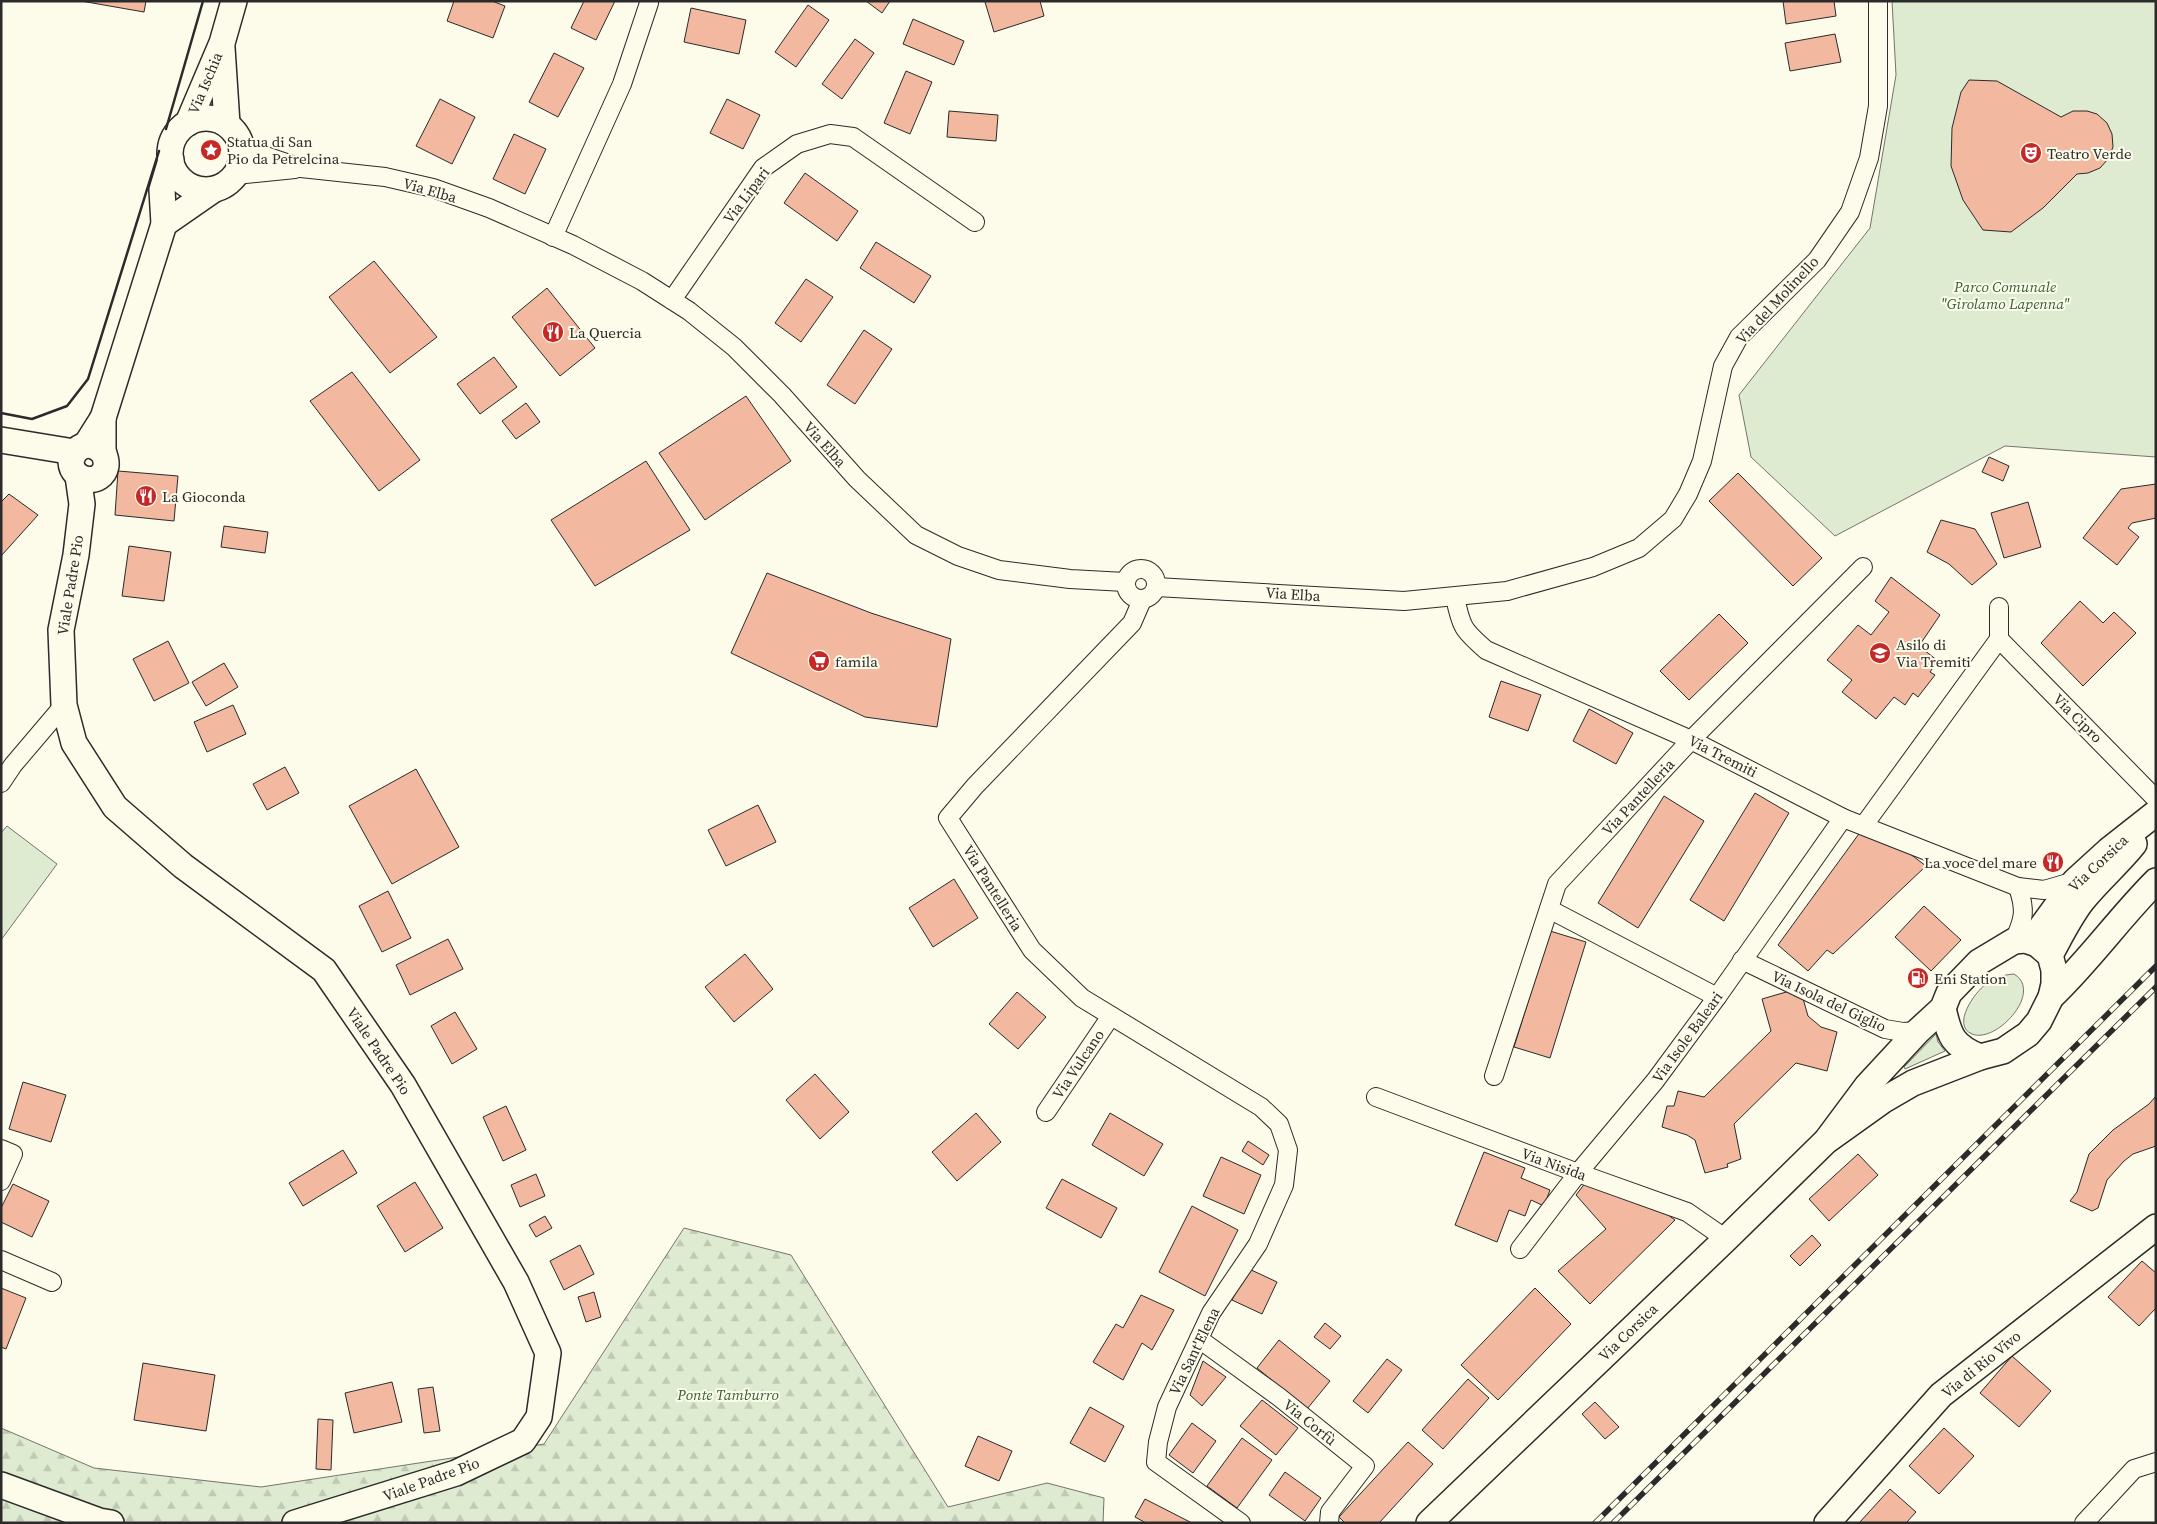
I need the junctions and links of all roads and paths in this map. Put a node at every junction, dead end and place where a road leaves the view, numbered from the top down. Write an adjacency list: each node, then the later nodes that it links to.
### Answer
1 (234, 1): 4 (street, Via Ischia)
2 (1878, 1): 21 (street, Via del Molinello)
3 (649, 2): 14 (street)
4 (222, 43): 5 (street, Via Ischia); 6 (street, Via Ischia)
5 (188, 123): 6 (street); 8 (street)
6 (227, 124): 7 (street)
7 (242, 148): 9 (street, Via Elba); 10 (street)
8 (171, 160): 11 (street); 13 (street, Viale Padre Pio)
9 (300, 168): 10 (street, Via Elba); 14 (street, Via Elba)
10 (236, 175): 11 (street)
11 (212, 190): 13 (street)
12 (975, 222): 15 (street, Via Lipari)
13 (164, 224): 17 (street, Viale Padre Pio)
14 (553, 237): 15 (street, Via Elba)
15 (672, 300): 19 (street, Via Elba)
16 (1, 440): 17 (street)
17 (84, 463): 26 (street, Viale Padre Pio)
18 (1863, 567): 27 (street, Via Pantelleria)
19 (1125, 582): 20 (street); 22 (street)
20 (1156, 587): 22 (street); 23 (street, Via Elba)
21 (1455, 597): 23 (street, Via del Molinello); 27 (street, Via Tremiti)
22 (1142, 600): 46 (street, Via Pantelleria)
23 (1430, 600)
24 (1999, 607): 25 (street)
25 (1999, 638): 29 (street, Via Cipro); 32 (street)
26 (64, 705): 28 (street); 66 (street, Viale Padre Pio)
27 (1691, 740): 31 (street, Via Tremiti); 36 (street, Via Pantelleria)
28 (1, 783)
29 (2156, 799)
30 (2156, 814): 33 (street, Via Corsica); 38 (street, Via Corsica)
31 (1843, 818): 32 (street, Via Tremiti); 42 (street, Via Isole Baleari)
32 (1864, 825): 35 (street, Via Tremiti)
33 (2075, 881): 35 (street, Via Tremiti); 40 (street, Via Corsica)
34 (2156, 881): 37 (street)
35 (2018, 887): 40 (street)
36 (1549, 909): 43 (street); 49 (street, Via Pantelleria)
37 (2127, 910): 39 (street); 44 (street)
38 (2074, 913): 39 (street); 41 (street, Via Corsica)
39 (2098, 931): 41 (street)
40 (2019, 940): 41 (street); 45 (street, Via Corsica)
41 (2050, 955): 44 (street, Via Corsica)
42 (1742, 960): 43 (street, Via Isole Baleari); 47 (street, Via Isola del Giglio)
43 (1717, 997): 55 (street, Via Isole Baleari)
44 (2050, 997): 48 (street, Via Corsica)
45 (1943, 1008): 47 (street, Via Corsica); 48 (street)
46 (1111, 1016): 51 (street, Via Vulcano); 52 (street, Via Pantelleria)
47 (1918, 1031): 53 (street, Via Corsica)
48 (1980, 1056): 53 (street, Via Corsica)
49 (1494, 1076)
50 (1376, 1097): 55 (street, Via Nisida)
51 (1046, 1112)
52 (1279, 1124): 62 (street, Via Sant'Elena)
53 (1826, 1141): 58 (street, Via Corsica)
54 (1, 1149): 56 (street)
55 (1578, 1173): 58 (street, Via Nisida); 59 (street, Via Isole Baleari)
56 (1, 1181)
57 (2156, 1227): 70 (street, Via di Rio Vivo)
58 (1726, 1239): 69 (street, Via Corsica)
59 (1520, 1249)
60 (1, 1260): 61 (street)
61 (52, 1282)
62 (1199, 1338): 67 (street, Via Sant'Elena); 68 (street, Via Corfù)
63 (2156, 1462): 71 (street)
64 (1, 1485): 65 (street)
65 (111, 1523)
66 (295, 1523)
67 (1240, 1523)
68 (1329, 1523)
69 (1429, 1523)
70 (1826, 1523)
71 (2084, 1523)

